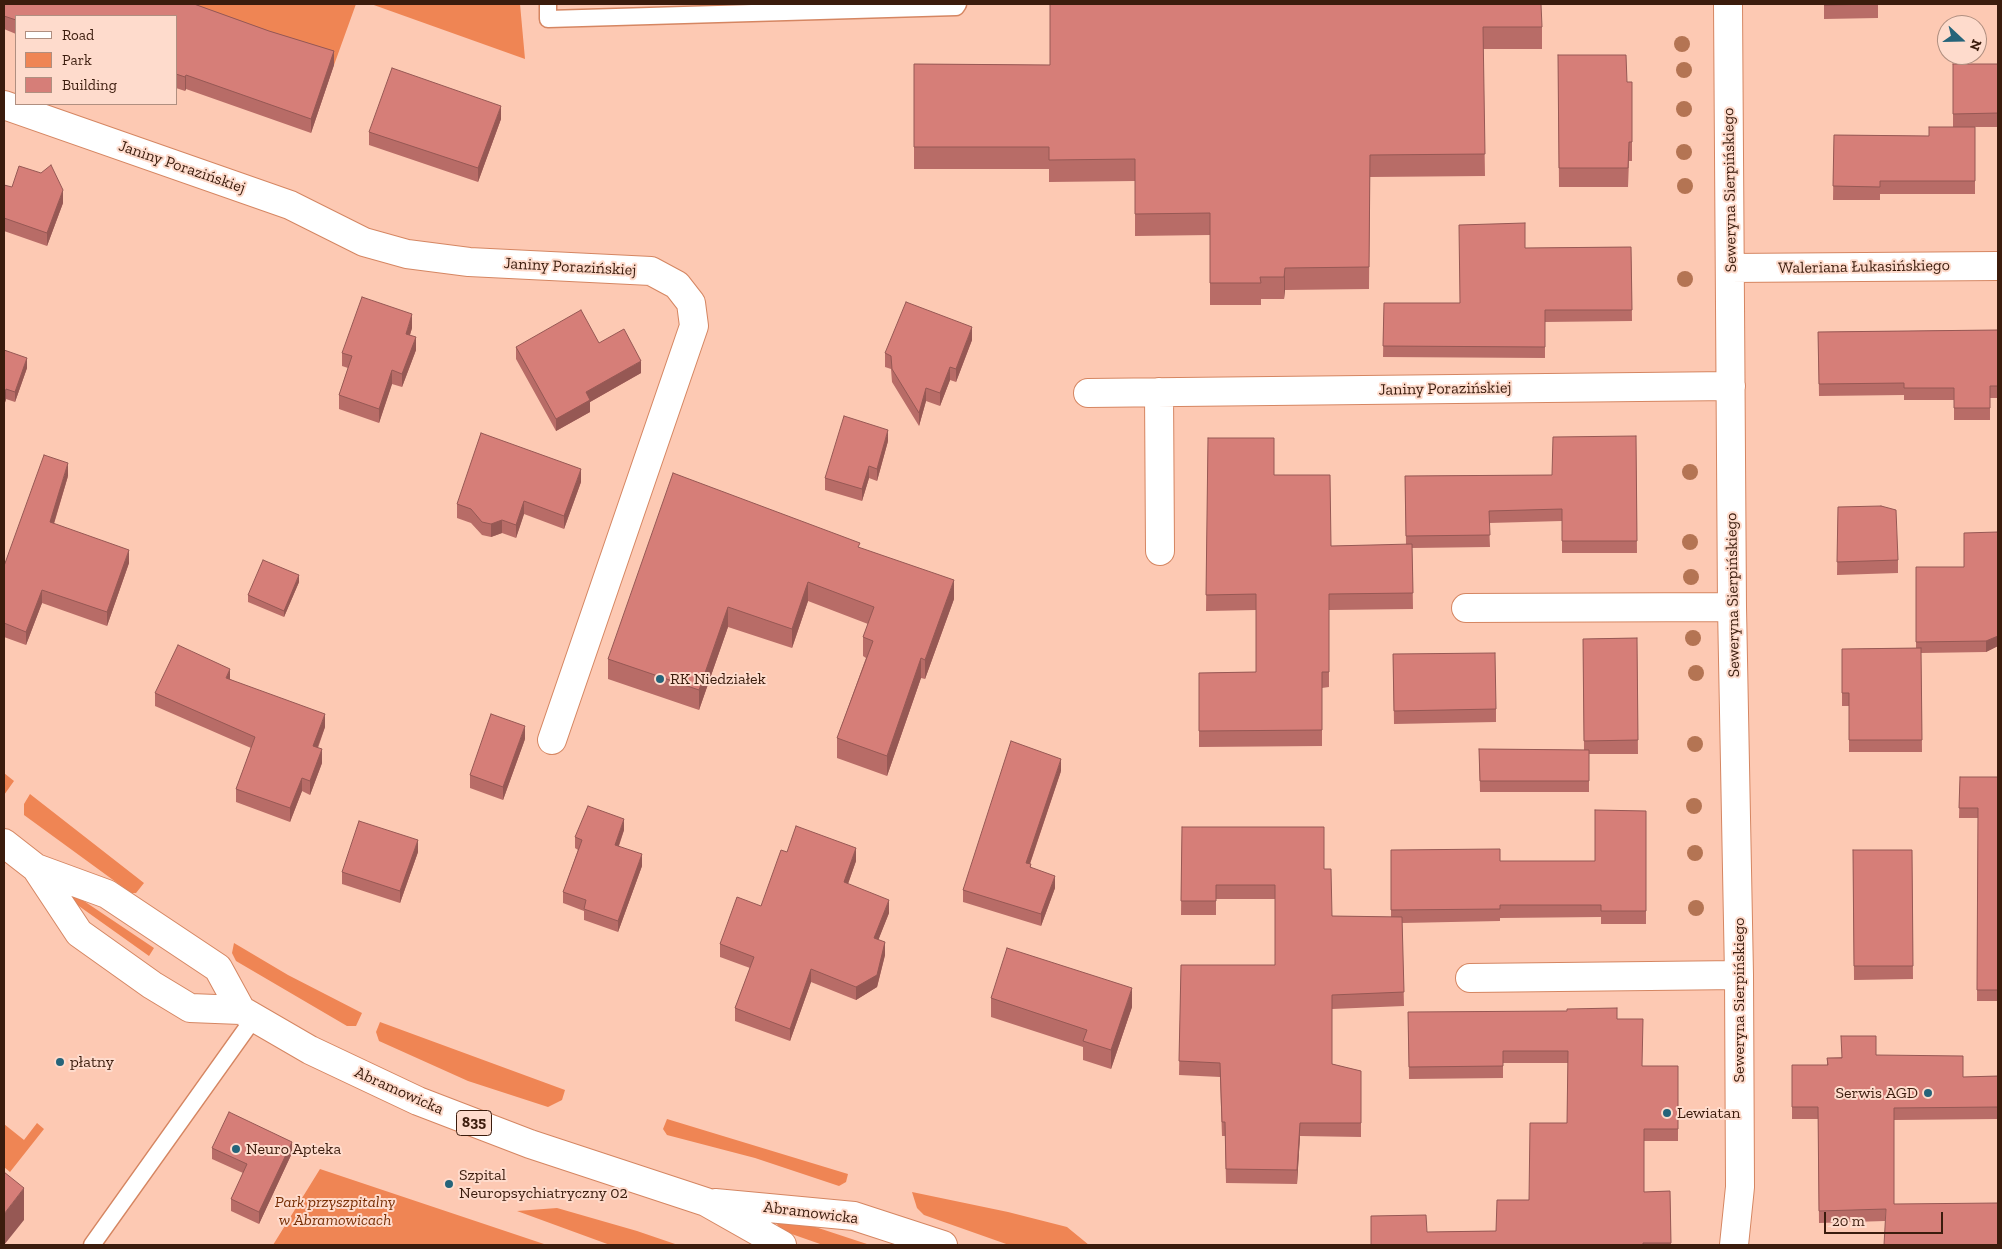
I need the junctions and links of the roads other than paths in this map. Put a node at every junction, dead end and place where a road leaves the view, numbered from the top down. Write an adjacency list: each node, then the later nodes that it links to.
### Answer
1 (548, 4): 2 (lane)
2 (958, 4)
3 (1728, 4): 6 (street, Seweryna Sierpińskiego)
4 (4, 105): 13 (street, Janiny Porazińskiej)
5 (1998, 266): 6 (street, Waleriana Łukasińskiego)
6 (1730, 268): 7 (street, Seweryna Sierpińskiego)
7 (1731, 386): 8 (street, Janiny Porazińskiej); 11 (street, Seweryna Sierpińskiego)
8 (1159, 392): 9 (street, Janiny Porazińskiej); 10 (street)
9 (1088, 393)
10 (1160, 551)
11 (1732, 607): 12 (street); 16 (street, Seweryna Sierpińskiego)
12 (1466, 608)
13 (552, 740)
14 (4, 843): 15 (street, Abramowicka / 835)
15 (36, 868): 18 (street, Abramowicka / 835); 18 (street, Abramowicka / 835)
16 (1739, 975): 17 (street); 19 (street, Seweryna Sierpińskiego)
17 (1470, 978)
18 (247, 1014): 20 (street, Abramowicka / 835); 21 (lane)
19 (1740, 1187): 24 (street, Seweryna Sierpińskiego); 25 (street, Seweryna Sierpińskiego)
20 (706, 1202): 22 (street, Abramowicka / 835); 23 (street, Abramowicka / 835)
21 (92, 1245)
22 (782, 1245)
23 (943, 1245)
24 (1734, 1245)
25 (1750, 1245)

